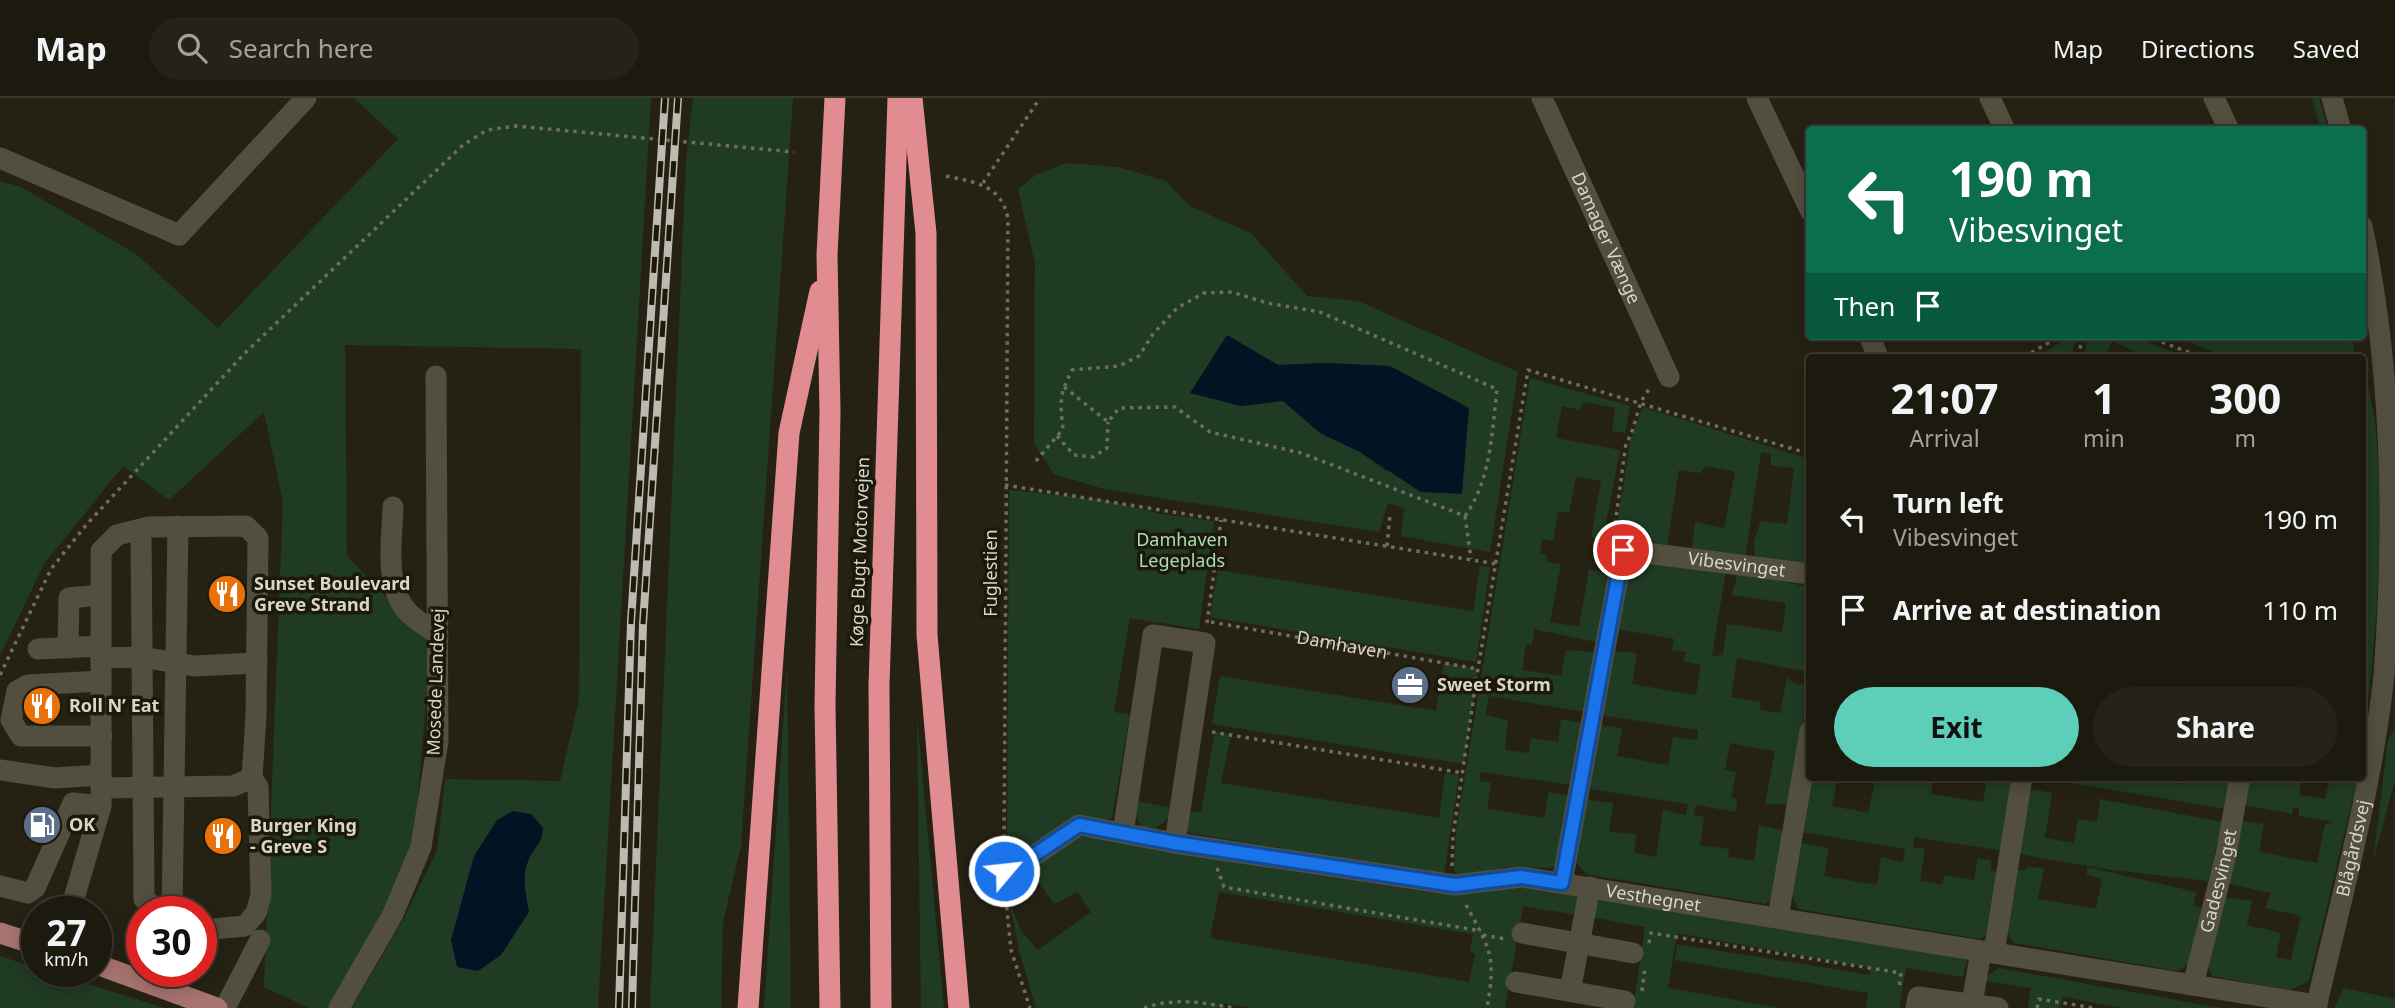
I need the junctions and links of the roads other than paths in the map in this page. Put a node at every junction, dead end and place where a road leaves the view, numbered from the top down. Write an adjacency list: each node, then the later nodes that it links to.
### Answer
1 (306, 98): 13 (street)
2 (835, 98): 16 (highway, Køge Bugt Motorvejen)
3 (898, 98): 74 (highway, Køge Bugt Motorvejen)
4 (912, 98): 75 (highway)
5 (1542, 98): 18 (street, Damager Vænge)
6 (1757, 98): 14 (street)
7 (1990, 98): 10 (street)
8 (2214, 98): 11 (street)
9 (2332, 98): 12 (street)
10 (2003, 126)
11 (2227, 126)
12 (2340, 126)
13 (0, 158)
14 (1806, 202)
15 (2366, 249): 19 (street, Blågårdsvej)
16 (828, 255): 72 (highway); 73 (highway, Køge Bugt Motorvejen)
17 (436, 376): 25 (street, Mosede Landevej)
18 (1669, 377)
19 (2390, 390): 32 (street, Blågårdsvej)
20 (393, 507): 25 (street)
21 (178, 526): 22 (street); 30 (street); 31 (street)
22 (141, 529): 24 (street); 29 (street)
23 (1806, 573): 47 (street, Vibesvinget)
24 (101, 595): 26 (street); 28 (street)
25 (438, 635): 71 (street, Mosede Landevej)
26 (68, 648): 27 (street); 28 (street)
27 (38, 649)
28 (101, 652): 29 (street); 33 (street)
29 (142, 657): 30 (street); 41 (street)
30 (176, 661): 31 (street); 42 (street)
31 (257, 663): 38 (street)
32 (2389, 677): 34 (street, Blågårdsvej)
33 (102, 681): 35 (street); 35 (street)
34 (2387, 705): 68 (street, Blågårdsvej)
35 (102, 736): 43 (street)
36 (1806, 754): 53 (street)
37 (0, 770): 43 (street)
38 (252, 778): 42 (street); 54 (street)
39 (2021, 781): 61 (street)
40 (2239, 781): 64 (street, Gadesvinget)
41 (142, 788): 42 (street); 43 (street); 51 (street)
42 (172, 788): 52 (street)
43 (102, 790): 48 (street); 50 (street)
44 (1123, 833): 45 (street, Vesthegnet); 45 (street); 46 (street, Vesthegnet)
45 (1175, 843): 47 (street, Vesthegnet)
46 (1004, 871)
47 (1562, 883): 49 (street, Vesthegnet)
48 (0, 886)
49 (1590, 887): 53 (street, Vesthegnet); 59 (street)
50 (74, 896)
51 (144, 896)
52 (172, 896)
53 (1778, 918): 61 (street, Vesthegnet)
54 (217, 929)
55 (0, 933): 57 (main road)
56 (1522, 933): 59 (street)
57 (21, 940)
58 (260, 940): 70 (street)
59 (1579, 943): 60 (street); 65 (street)
60 (1643, 952)
61 (1987, 952): 64 (street, Vesthegnet); 67 (street)
62 (112, 970): 69 (main road)
63 (1516, 982): 65 (street)
64 (2193, 985): 68 (street, Vesthegnet)
65 (1570, 991): 66 (street)
66 (1632, 1002)
67 (1972, 1004): 76 (street); 77 (street)
68 (2316, 1006)
69 (217, 1008)
70 (225, 1008)
71 (339, 1008)
72 (748, 1008)
73 (830, 1008)
74 (881, 1008)
75 (959, 1008)
76 (1916, 1008)
77 (1998, 1008)

